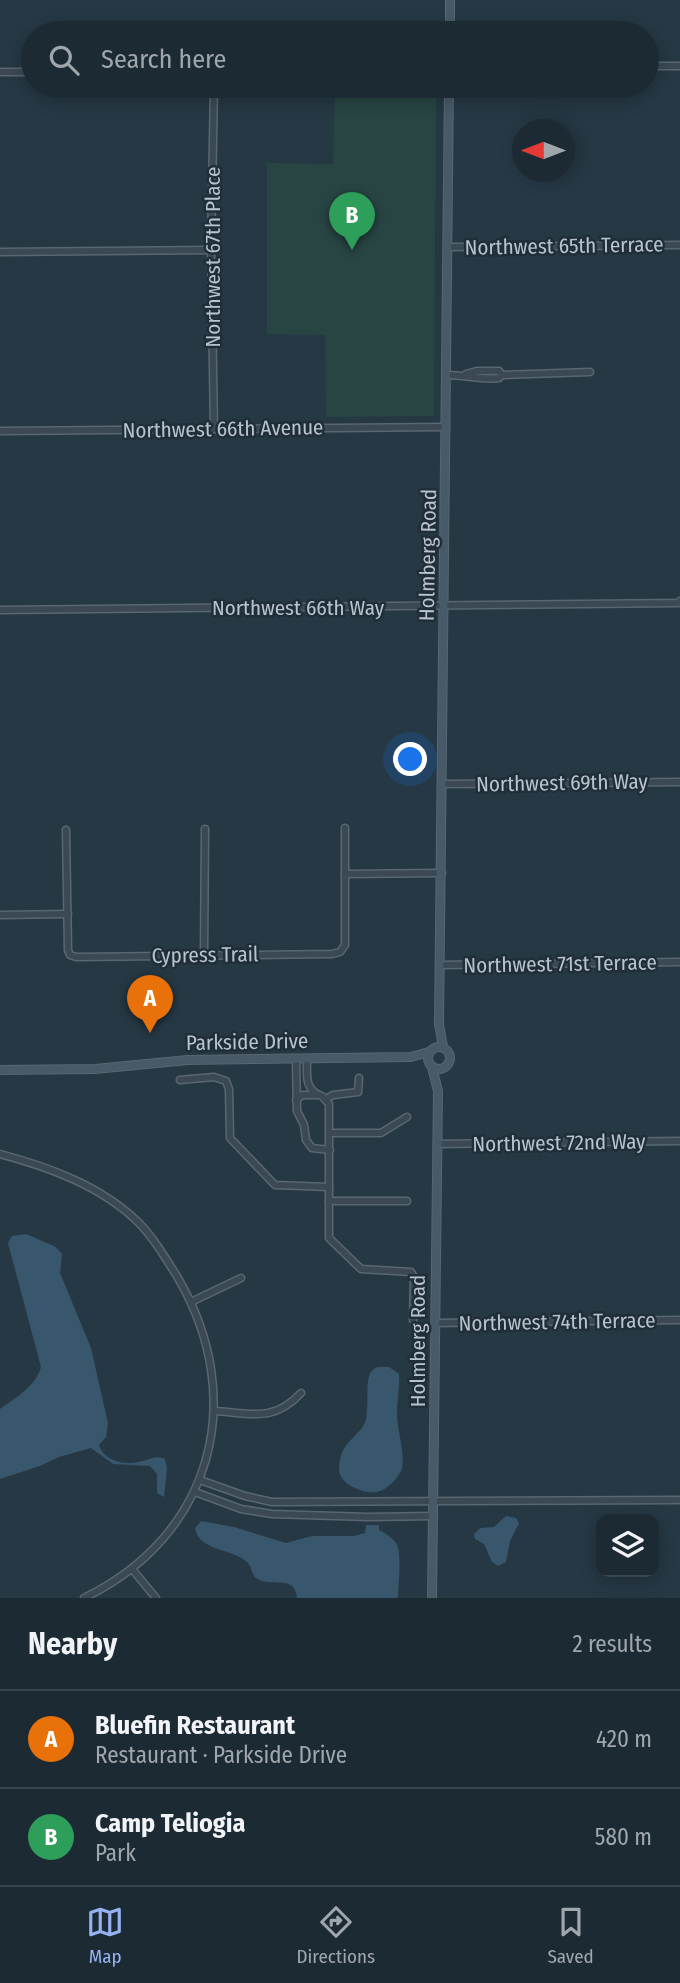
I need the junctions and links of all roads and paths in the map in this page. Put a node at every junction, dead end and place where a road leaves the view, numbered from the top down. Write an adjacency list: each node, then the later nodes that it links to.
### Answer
1 (450, 0): 2 (street)
2 (450, 21)
3 (659, 66): 4 (street)
4 (680, 66)
5 (0, 72): 6 (street)
6 (21, 72)
7 (214, 98): 11 (street, Northwest 67th Place)
8 (449, 98): 10 (street, Holmberg Road)
9 (680, 245): 10 (street, Northwest 65th Terrace)
10 (448, 247): 14 (street, Holmberg Road)
11 (211, 250): 12 (street); 16 (street, Northwest 67th Place)
12 (0, 252)
13 (590, 372): 14 (street)
14 (447, 375): 15 (street, Holmberg Road)
15 (446, 427): 16 (street, Northwest 66th Avenue); 19 (street, Holmberg Road)
16 (214, 429): 17 (street, Northwest 66th Avenue)
17 (0, 431)
18 (680, 602): 19 (street, Northwest 66th Way)
19 (445, 607): 20 (street, Northwest 66th Way); 22 (street, Holmberg Road)
20 (0, 610)
21 (680, 782): 22 (street, Northwest 69th Way)
22 (443, 784): 26 (street, Holmberg Road)
23 (345, 828): 27 (street)
24 (205, 829): 30 (street)
25 (66, 830): 28 (street)
26 (442, 873): 27 (street); 32 (street, Holmberg Road)
27 (345, 874): 30 (street, Cypress Trail)
28 (68, 914): 29 (street); 30 (street, Cypress Trail)
29 (0, 915)
30 (204, 955)
31 (680, 962): 32 (street, Northwest 71st Terrace)
32 (440, 965): 33 (street, Holmberg Road)
33 (439, 1024): 34 (street, Holmberg Road); 35 (street, Holmberg Road)
34 (443, 1047): 35 (street); 40 (street)
35 (430, 1051): 36 (street, Parkside Drive); 39 (street)
36 (411, 1058): 38 (street, Parkside Drive); 39 (street, Parkside Drive)
37 (296, 1059): 38 (street, Parkside Drive); 41 (street, Parkside Drive); 47 (street)
38 (307, 1059): 45 (street)
39 (431, 1066): 40 (street); 44 (street, Holmberg Road)
40 (444, 1068): 44 (street, Holmberg Road)
41 (0, 1070)
42 (359, 1078): 46 (street)
43 (180, 1080): 54 (street)
44 (437, 1085): 51 (street, Holmberg Road)
45 (317, 1095): 46 (street); 47 (street)
46 (326, 1099): 49 (street)
47 (296, 1100): 52 (street)
48 (407, 1116): 49 (street)
49 (330, 1133): 52 (street)
50 (680, 1141): 51 (street, Northwest 72nd Way)
51 (438, 1144): 61 (street, Holmberg Road)
52 (330, 1150): 54 (street)
53 (0, 1154): 58 (street)
54 (329, 1187): 55 (street)
55 (329, 1201): 56 (street); 59 (street)
56 (407, 1201)
57 (241, 1278): 58 (street)
58 (191, 1302): 63 (street)
59 (413, 1320)
60 (680, 1320): 61 (street, Northwest 74th Terrace)
61 (435, 1323): 68 (street, Holmberg Road)
62 (301, 1393): 63 (street)
63 (214, 1411): 64 (street)
64 (200, 1480): 65 (street); 67 (street)
65 (195, 1492): 69 (street); 71 (street)
66 (680, 1500): 68 (street)
67 (353, 1502): 68 (street); 69 (street)
68 (433, 1503): 70 (street, Holmberg Road)
69 (353, 1516): 70 (street)
70 (433, 1516): 74 (street, Holmberg Road)
71 (132, 1569): 72 (street); 73 (street)
72 (84, 1598)
73 (156, 1598)
74 (432, 1598)

